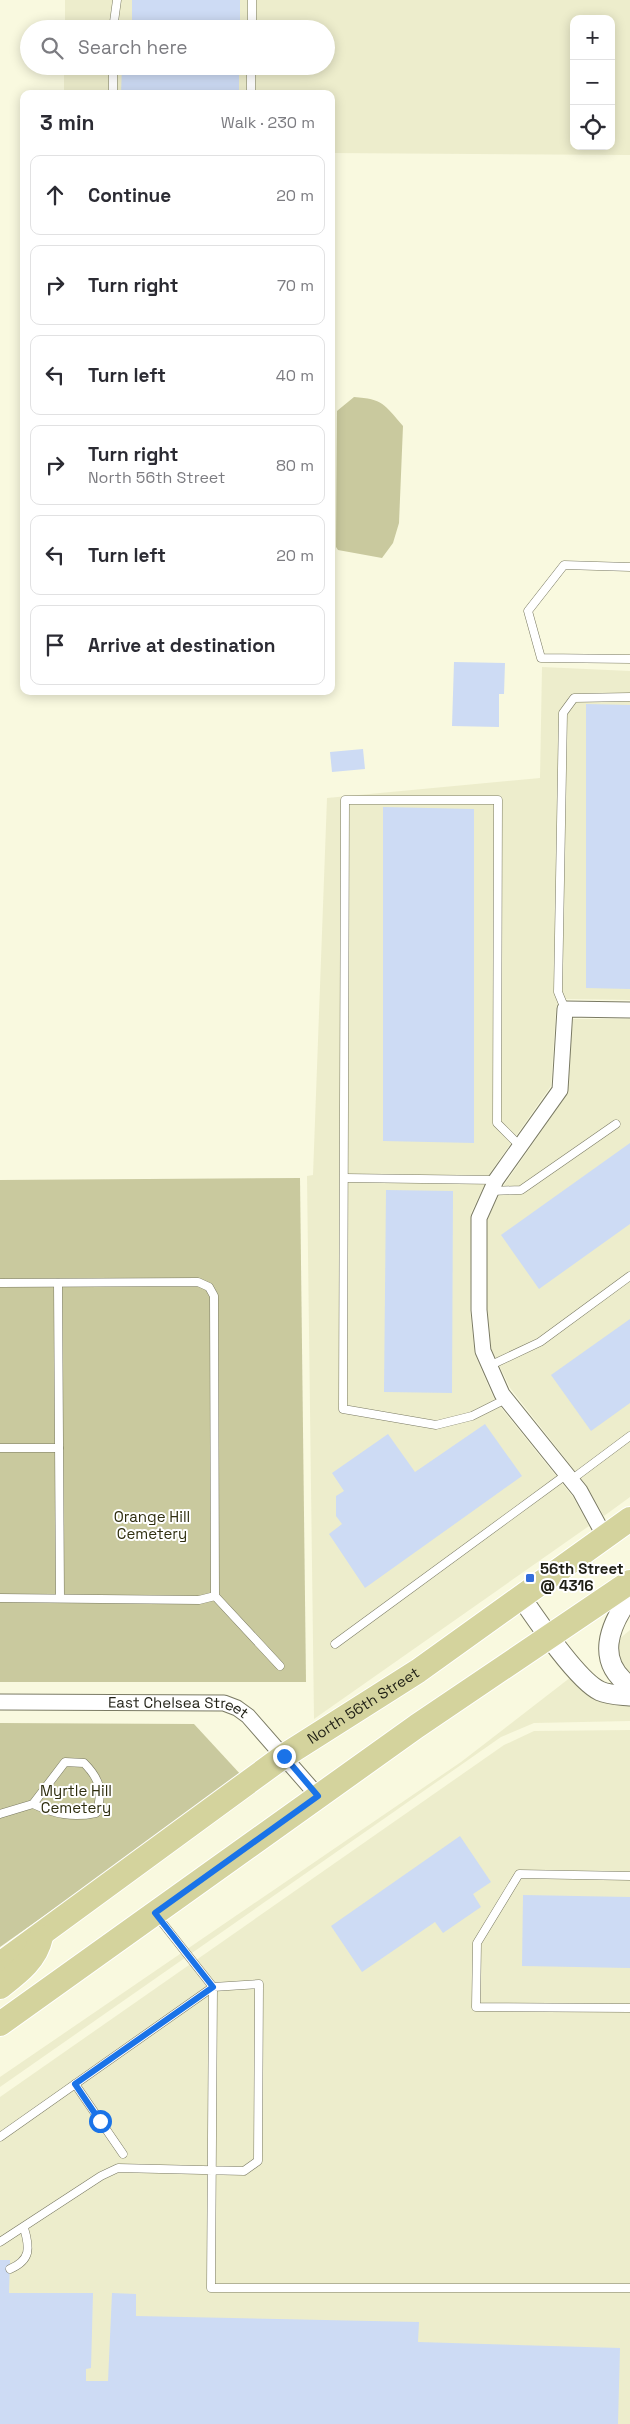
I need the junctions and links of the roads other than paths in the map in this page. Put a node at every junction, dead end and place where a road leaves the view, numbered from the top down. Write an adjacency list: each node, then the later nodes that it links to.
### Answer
1 (117, 0): 3 (lane)
2 (252, 0): 4 (lane)
3 (114, 20)
4 (252, 20)
5 (113, 75): 7 (lane)
6 (251, 75): 8 (lane)
7 (113, 90)
8 (251, 90)
9 (630, 567): 10 (lane)
10 (630, 660)
11 (630, 697): 12 (lane)
12 (565, 1009): 13 (street); 15 (street)
13 (630, 1010)
14 (616, 1124): 17 (lane)
15 (520, 1146): 16 (lane); 17 (street)
16 (345, 1178): 17 (lane); 22 (lane)
17 (493, 1185): 21 (street)
18 (630, 1276): 21 (lane)
19 (0, 1283): 20 (lane)
20 (58, 1283): 25 (lane); 30 (lane)
21 (489, 1366): 22 (street)
22 (506, 1399): 26 (street)
23 (630, 1436): 26 (lane)
24 (0, 1448): 25 (lane)
25 (60, 1448): 34 (lane)
26 (569, 1477): 28 (street); 36 (lane)
27 (630, 1519): 28 (main road, North 56th Street)
28 (605, 1537): 31 (main road, North 56th Street)
29 (630, 1582): 35 (main road)
30 (215, 1596): 34 (lane); 37 (lane)
31 (521, 1597): 35 (street); 41 (main road, North 56th Street)
32 (630, 1597): 38 (street)
33 (0, 1598): 34 (lane)
34 (60, 1598)
35 (549, 1637): 39 (street); 42 (main road)
36 (335, 1644)
37 (280, 1666)
38 (630, 1686)
39 (630, 1696)
40 (0, 1702): 41 (street, East Chelsea Street)
41 (284, 1756): 42 (street, East Chelsea Street); 47 (main road, North 56th Street)
42 (318, 1796): 46 (main road)
43 (33, 1804): 43 (lane); 44 (lane)
44 (0, 1814)
45 (630, 1876): 51 (lane)
46 (155, 1913): 50 (lane); 52 (main road)
47 (42, 1933): 48 (main road, North 56th Street); 49 (main road)
48 (0, 1964)
49 (0, 1987)
50 (213, 1987): 53 (lane); 56 (lane); 56 (lane)
51 (630, 2008)
52 (0, 2024)
53 (75, 2084): 54 (lane); 55 (lane)
54 (0, 2137)
55 (123, 2154)
56 (211, 2170): 57 (lane); 60 (lane)
57 (24, 2228): 58 (lane); 59 (lane)
58 (0, 2242)
59 (10, 2269)
60 (630, 2288)

